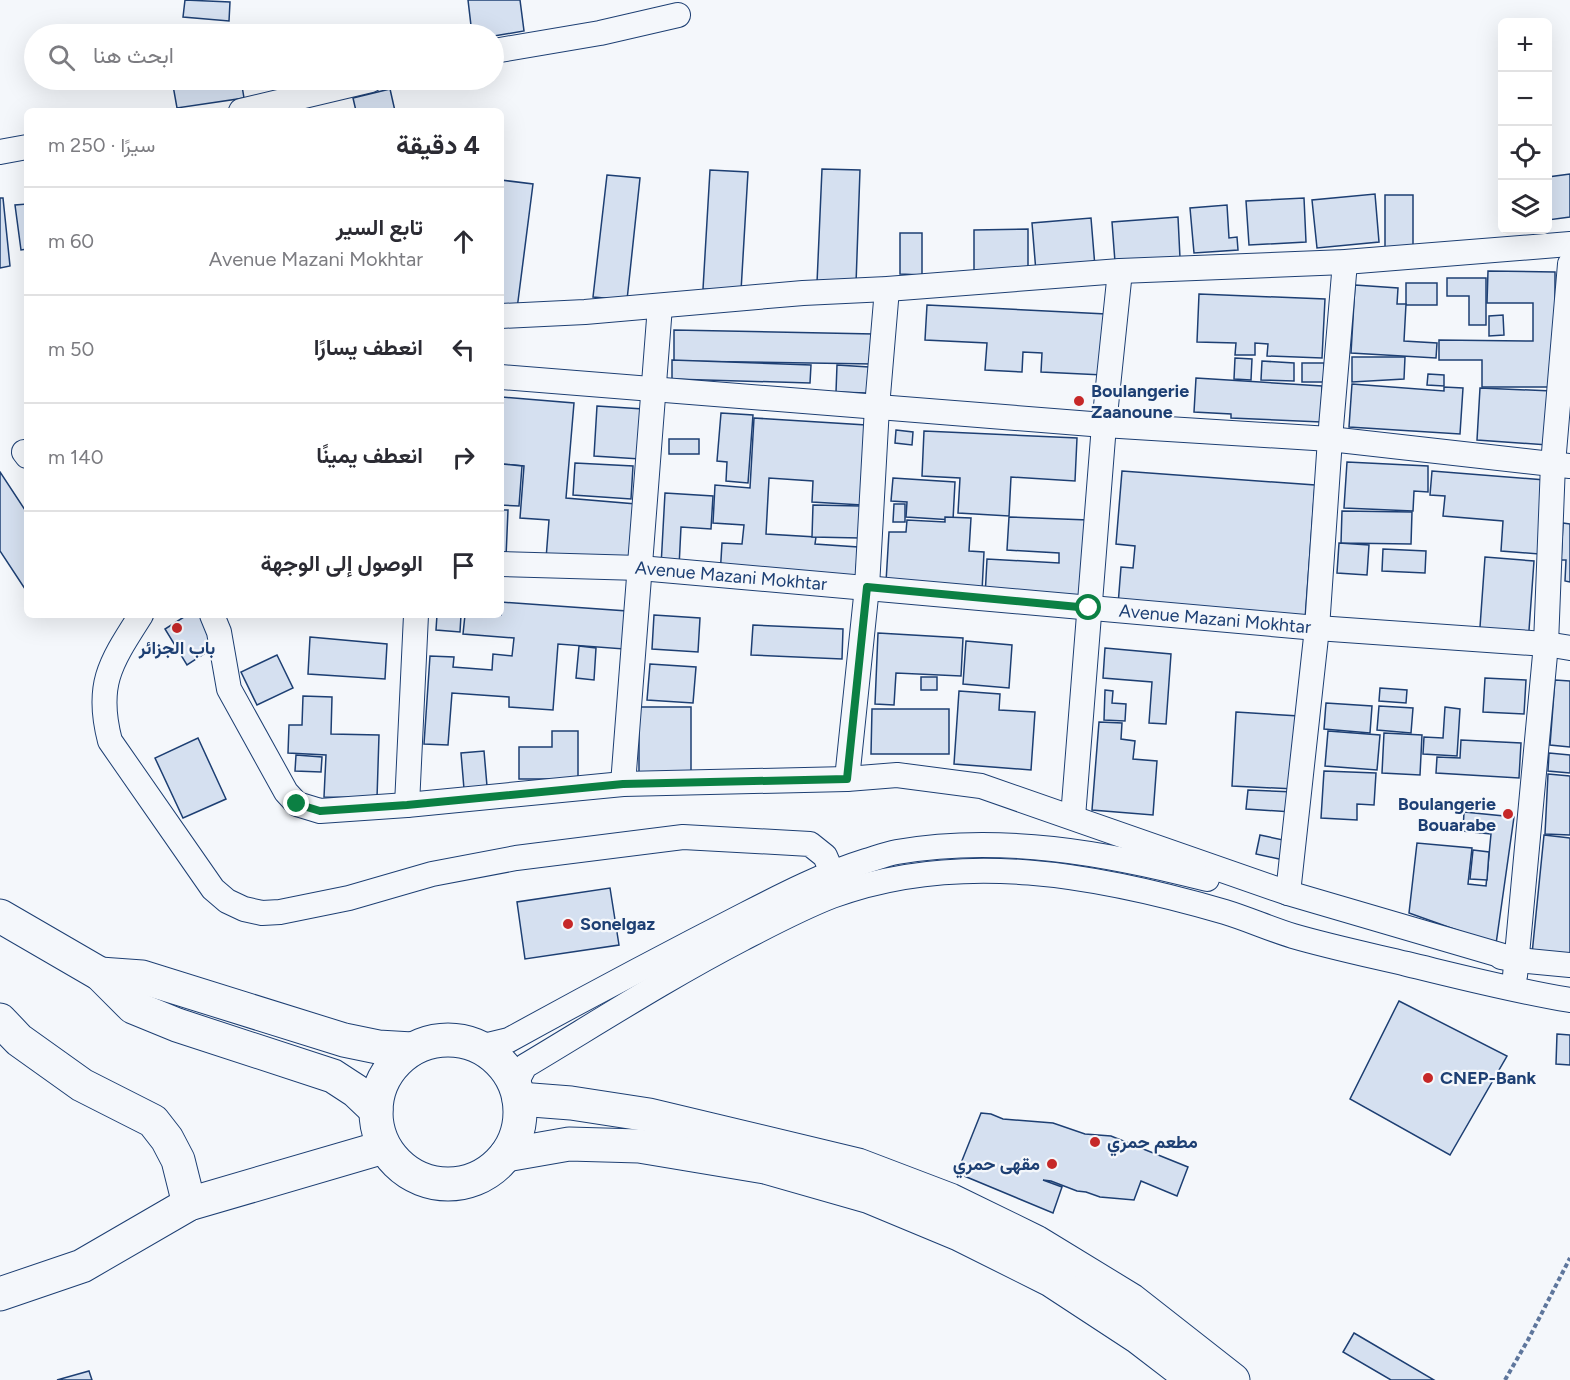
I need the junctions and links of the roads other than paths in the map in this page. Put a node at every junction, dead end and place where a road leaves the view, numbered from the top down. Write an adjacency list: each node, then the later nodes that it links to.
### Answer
1 (678, 15): 2 (street)
2 (504, 49)
3 (329, 90): 4 (street)
4 (254, 108)
5 (24, 148): 6 (street)
6 (0, 152)
7 (1570, 244): 8 (street)
8 (1345, 262): 10 (street); 18 (street)
9 (1570, 264): 19 (street)
10 (1120, 271): 11 (street); 17 (street)
11 (887, 289): 12 (street); 16 (street)
12 (660, 306): 13 (street); 15 (street)
13 (504, 316)
14 (504, 377): 15 (street)
15 (653, 389): 16 (street); 21 (street)
16 (877, 407): 17 (street); 22 (street)
17 (1104, 425): 18 (street); 23 (street)
18 (1330, 439): 19 (street); 27 (street)
19 (1562, 465): 28 (street)
20 (504, 564): 21 (street, Avenue Mazani Mokhtar)
21 (640, 568): 22 (street, Avenue Mazani Mokhtar); 31 (street)
22 (867, 587): 23 (street, Avenue Mazani Mokhtar); 30 (street)
23 (1089, 608): 27 (street, Avenue Mazani Mokhtar); 33 (street)
24 (213, 618): 32 (street)
25 (416, 618): 32 (street)
26 (134, 619): 34 (street)
27 (1317, 628): 28 (street, Avenue Mazani Mokhtar); 35 (street)
28 (1546, 644): 29 (street, Avenue Mazani Mokhtar); 37 (street)
29 (1570, 648)
30 (847, 779): 31 (street); 33 (street)
31 (623, 784): 32 (street)
32 (407, 805)
33 (1073, 817): 35 (street)
34 (837, 882): 37 (street); 40 (street); 43 (street); 45 (street)
35 (1288, 893): 37 (street)
36 (0, 916): 39 (main road)
37 (1517, 960): 38 (street); 40 (street)
38 (1570, 965)
39 (100, 974): 44 (main road); 46 (main road)
40 (1514, 990): 41 (street)
41 (1570, 1000)
42 (0, 1020): 49 (main road)
43 (480, 1047): 44 (main road); 45 (main road)
44 (412, 1048): 46 (main road)
45 (517, 1092): 48 (main road); 52 (main road)
46 (376, 1110): 47 (main road)
47 (384, 1147): 48 (main road); 49 (main road)
48 (506, 1155): 51 (main road)
49 (189, 1204): 50 (main road)
50 (0, 1294)
51 (1194, 1380)
52 (1233, 1380)

